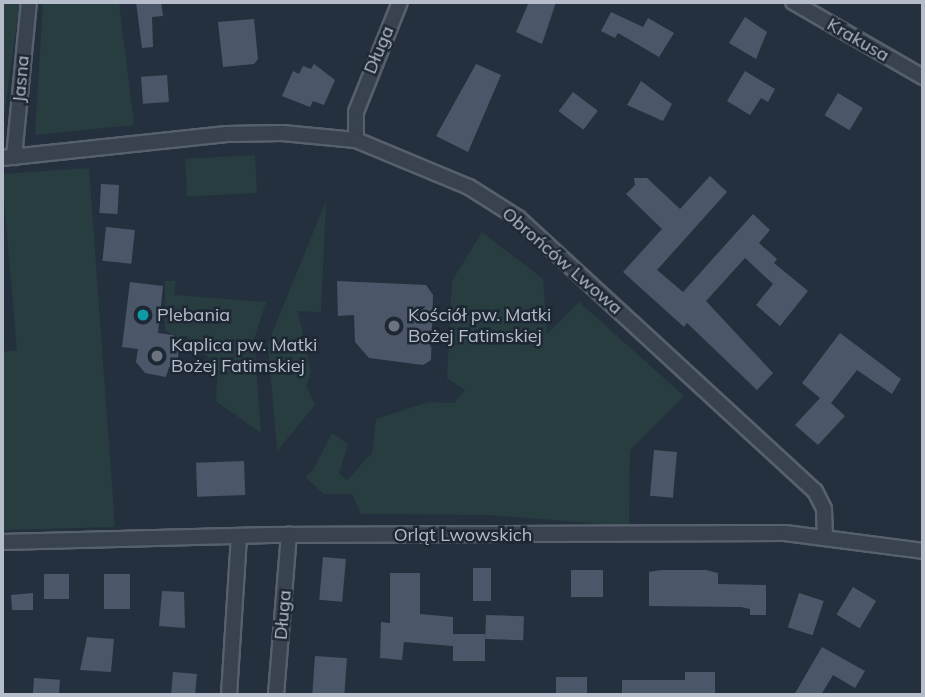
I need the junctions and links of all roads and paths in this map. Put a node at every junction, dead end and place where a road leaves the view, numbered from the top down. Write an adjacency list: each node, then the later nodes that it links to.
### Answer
1 (29, 2): 6 (street, Jasna)
2 (400, 2): 5 (street, Długa)
3 (793, 2): 4 (street, Krakusa)
4 (923, 77)
5 (356, 140): 6 (street, Obrońców Lwowa); 8 (street, Obrońców Lwowa)
6 (8, 158)
7 (289, 535): 8 (street, Orląt Lwowskich); 9 (street, Orląt Lwowskich); 13 (street, Długa)
8 (825, 535): 11 (street, Orląt Lwowskich)
9 (239, 536): 10 (street, Orląt Lwowskich); 12 (street)
10 (2, 542)
11 (923, 551)
12 (229, 695)
13 (276, 695)

